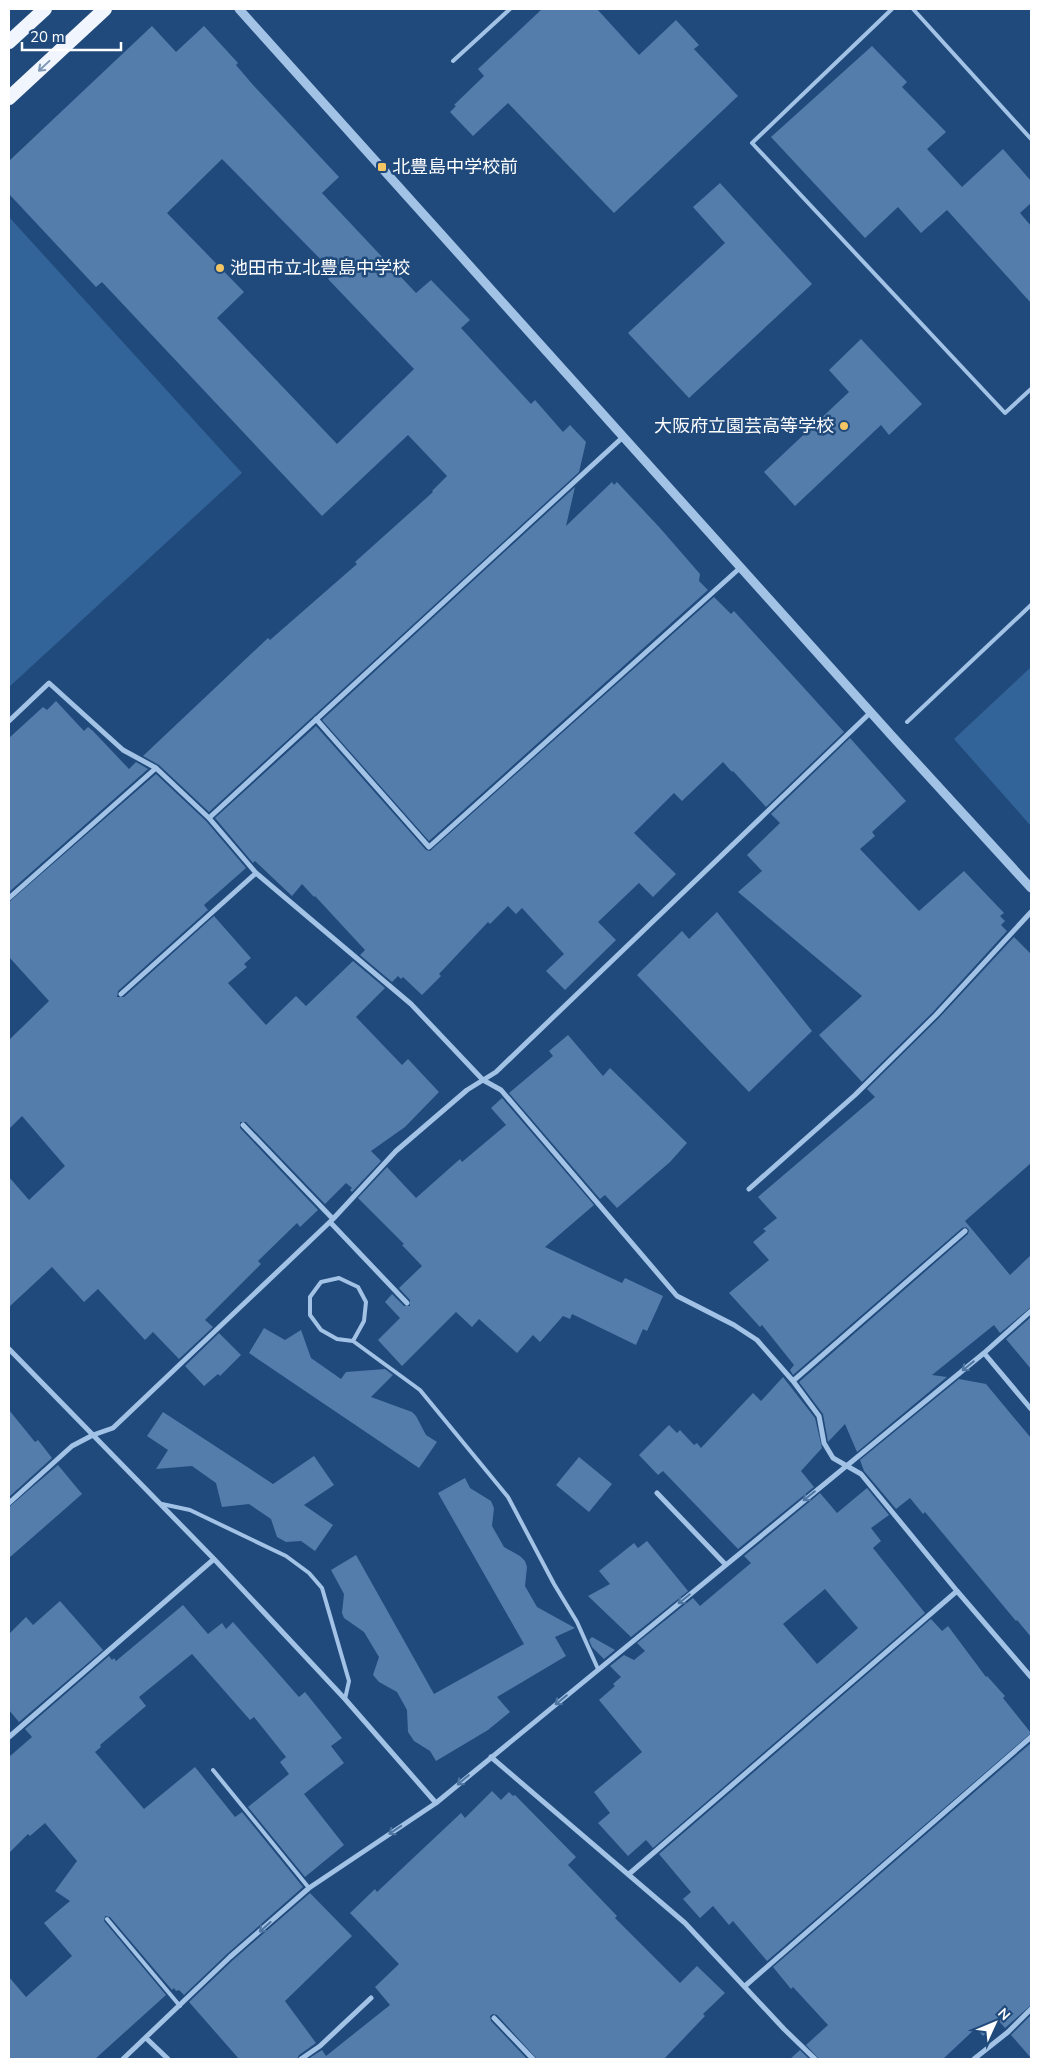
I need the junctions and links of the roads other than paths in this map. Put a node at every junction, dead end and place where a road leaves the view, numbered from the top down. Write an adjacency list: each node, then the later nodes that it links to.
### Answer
1 (45, 9): 7 (highway)
2 (105, 9): 9 (highway, one-way to 9)
3 (239, 9): 12 (street)
4 (510, 9): 8 (lane)
5 (892, 9): 11 (lane)
6 (913, 9): 10 (lane)
7 (9, 42)
8 (453, 61)
9 (9, 98)
10 (1031, 139)
11 (1031, 390)
12 (623, 437): 13 (street); 16 (street)
13 (741, 567): 15 (street); 16 (street)
14 (1031, 605): 18 (lane)
15 (871, 712): 22 (street); 26 (street)
16 (316, 719): 20 (street)
17 (9, 721): 19 (street)
18 (906, 722)
19 (156, 768): 20 (street); 23 (street)
20 (209, 818): 21 (street)
21 (256, 873): 25 (street); 26 (street)
22 (1031, 888)
23 (9, 898)
24 (1031, 912): 28 (street)
25 (121, 994)
26 (483, 1080): 29 (street); 36 (street)
27 (243, 1125): 29 (street)
28 (748, 1189)
29 (331, 1221): 31 (street); 38 (street)
30 (965, 1231): 36 (street)
31 (407, 1303)
32 (1031, 1311): 35 (street)
33 (352, 1341): 33 (lane); 46 (lane)
34 (9, 1349): 38 (street)
35 (984, 1353): 37 (street); 39 (street, one-way to 39)
36 (793, 1382): 39 (street)
37 (1031, 1409)
38 (93, 1435): 41 (street); 42 (street)
39 (847, 1466): 44 (street, one-way to 44); 45 (street)
40 (657, 1493): 44 (street)
41 (9, 1503)
42 (162, 1504): 43 (street); 48 (lane)
43 (214, 1559): 48 (street); 49 (street)
44 (726, 1565): 46 (street, one-way to 46)
45 (957, 1591): 47 (street); 54 (street)
46 (598, 1669): 51 (street, one-way to 51)
47 (1031, 1678)
48 (345, 1699): 53 (street)
49 (9, 1737)
50 (1031, 1737): 57 (street)
51 (491, 1756): 53 (street, one-way to 53); 54 (street)
52 (213, 1770): 55 (lane)
53 (436, 1803): 55 (street, one-way to 55)
54 (629, 1874): 57 (street)
55 (309, 1888): 59 (street, one-way to 59)
56 (106, 1919): 59 (lane)
57 (745, 1986): 67 (street)
58 (371, 1998): 65 (street)
59 (180, 2006): 62 (street)
60 (1031, 2010): 68 (street)
61 (494, 2018): 66 (street)
62 (146, 2038): 63 (street); 64 (street)
63 (124, 2059)
64 (168, 2059)
65 (301, 2059)
66 (533, 2059)
67 (815, 2059)
68 (974, 2059)

